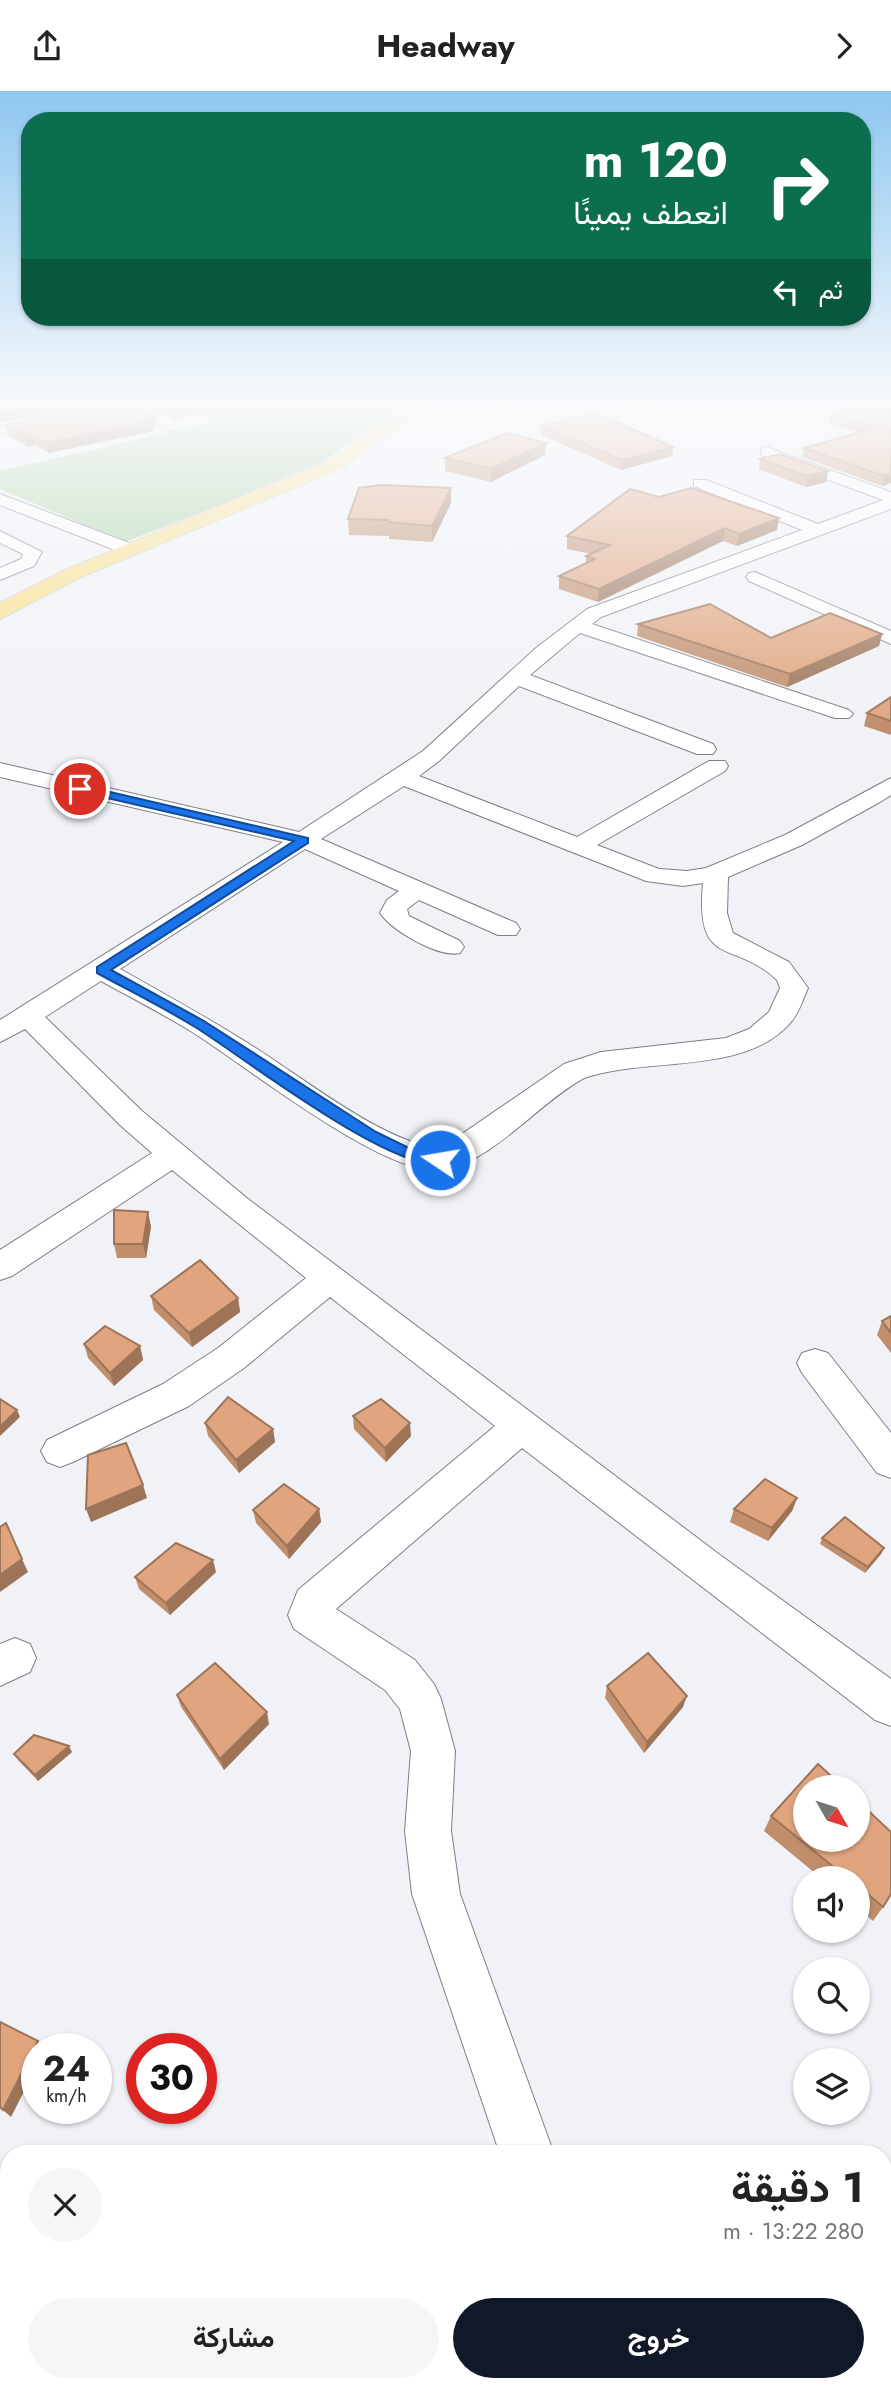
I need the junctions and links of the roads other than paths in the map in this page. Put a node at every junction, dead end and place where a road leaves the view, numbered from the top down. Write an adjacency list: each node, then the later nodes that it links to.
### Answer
1 (37, 513): 7 (street)
2 (218, 513): 7 (main road)
3 (775, 513): 5 (street)
4 (864, 513): 5 (street)
5 (819, 531): 11 (street)
6 (0, 536): 8 (street)
7 (131, 550): 10 (main road)
8 (0, 575)
9 (755, 577): 12 (street)
10 (0, 612)
11 (576, 625): 13 (street); 14 (street)
12 (891, 638)
13 (515, 677): 16 (street); 19 (street)
14 (842, 714)
15 (0, 770): 18 (street)
16 (402, 777): 18 (street); 19 (street)
17 (891, 785): 20 (street)
18 (304, 840): 21 (street); 24 (street)
19 (579, 846): 20 (street)
20 (716, 871): 24 (street)
21 (416, 890): 22 (street); 23 (street)
22 (507, 929)
23 (450, 947)
24 (102, 970): 25 (street)
25 (14, 1025): 26 (street)
26 (173, 1154): 27 (street); 28 (street)
27 (0, 1267)
28 (328, 1279): 30 (street); 31 (street)
29 (815, 1363): 32 (street)
30 (523, 1425): 33 (street); 34 (street)
31 (60, 1451)
32 (891, 1462)
33 (891, 1705)
34 (524, 2145)

